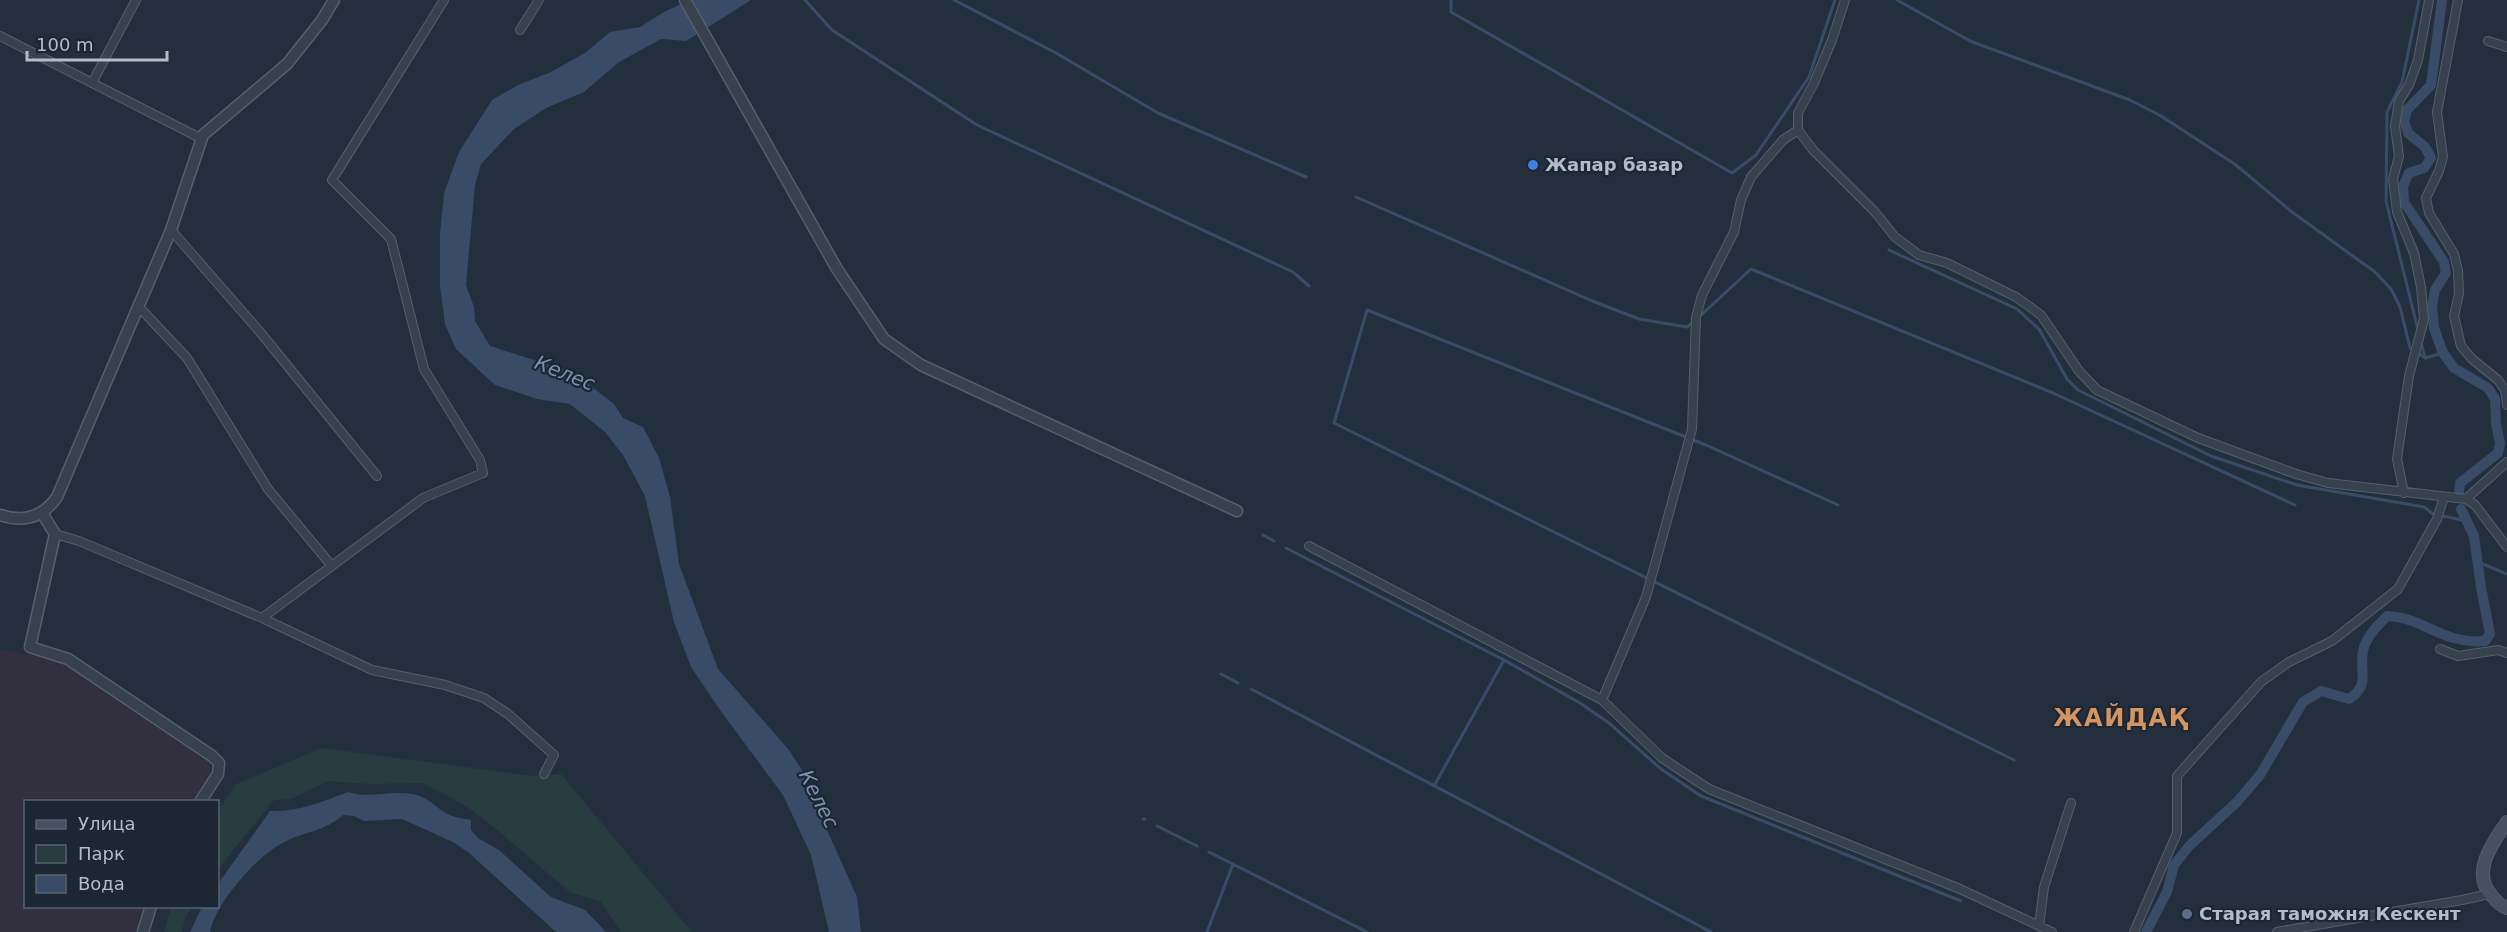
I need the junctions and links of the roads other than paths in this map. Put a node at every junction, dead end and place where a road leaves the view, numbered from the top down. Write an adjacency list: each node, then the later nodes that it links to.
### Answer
1 (136, 0): 13 (street)
2 (334, 0): 15 (street)
3 (444, 0): 30 (street)
4 (538, 0): 9 (street)
5 (685, 0): 24 (street)
6 (1845, 0): 14 (street)
7 (2429, 0): 21 (street)
8 (2458, 0): 18 (street)
9 (520, 30)
10 (0, 36): 13 (street)
11 (2488, 41): 12 (street)
12 (2507, 47)
13 (92, 83): 15 (street)
14 (1798, 130): 21 (street); 34 (street)
15 (202, 139): 16 (street)
16 (171, 231): 17 (street); 20 (street)
17 (139, 307): 25 (street); 30 (street)
18 (2507, 405)
19 (2507, 462): 23 (street)
20 (377, 476)
21 (2404, 493): 22 (street)
22 (2444, 497): 23 (street); 45 (street)
23 (2466, 498): 29 (street)
24 (1237, 511)
25 (42, 513): 26 (street); 27 (street)
26 (0, 514)
27 (55, 534): 31 (street); 36 (street)
28 (1309, 546): 34 (street)
29 (2507, 546)
30 (331, 565): 31 (street)
31 (262, 618): 35 (street)
32 (2440, 649): 33 (street)
33 (2507, 653)
34 (1602, 700): 42 (street)
35 (544, 774)
36 (201, 800)
37 (2071, 803): 42 (street)
38 (2507, 822): 39 (main road)
39 (2489, 894): 41 (main road); 46 (street)
40 (150, 908): 43 (street)
41 (2507, 908)
42 (2039, 926): 44 (street)
43 (143, 932)
44 (2052, 932)
45 (2134, 932)
46 (2277, 932)

